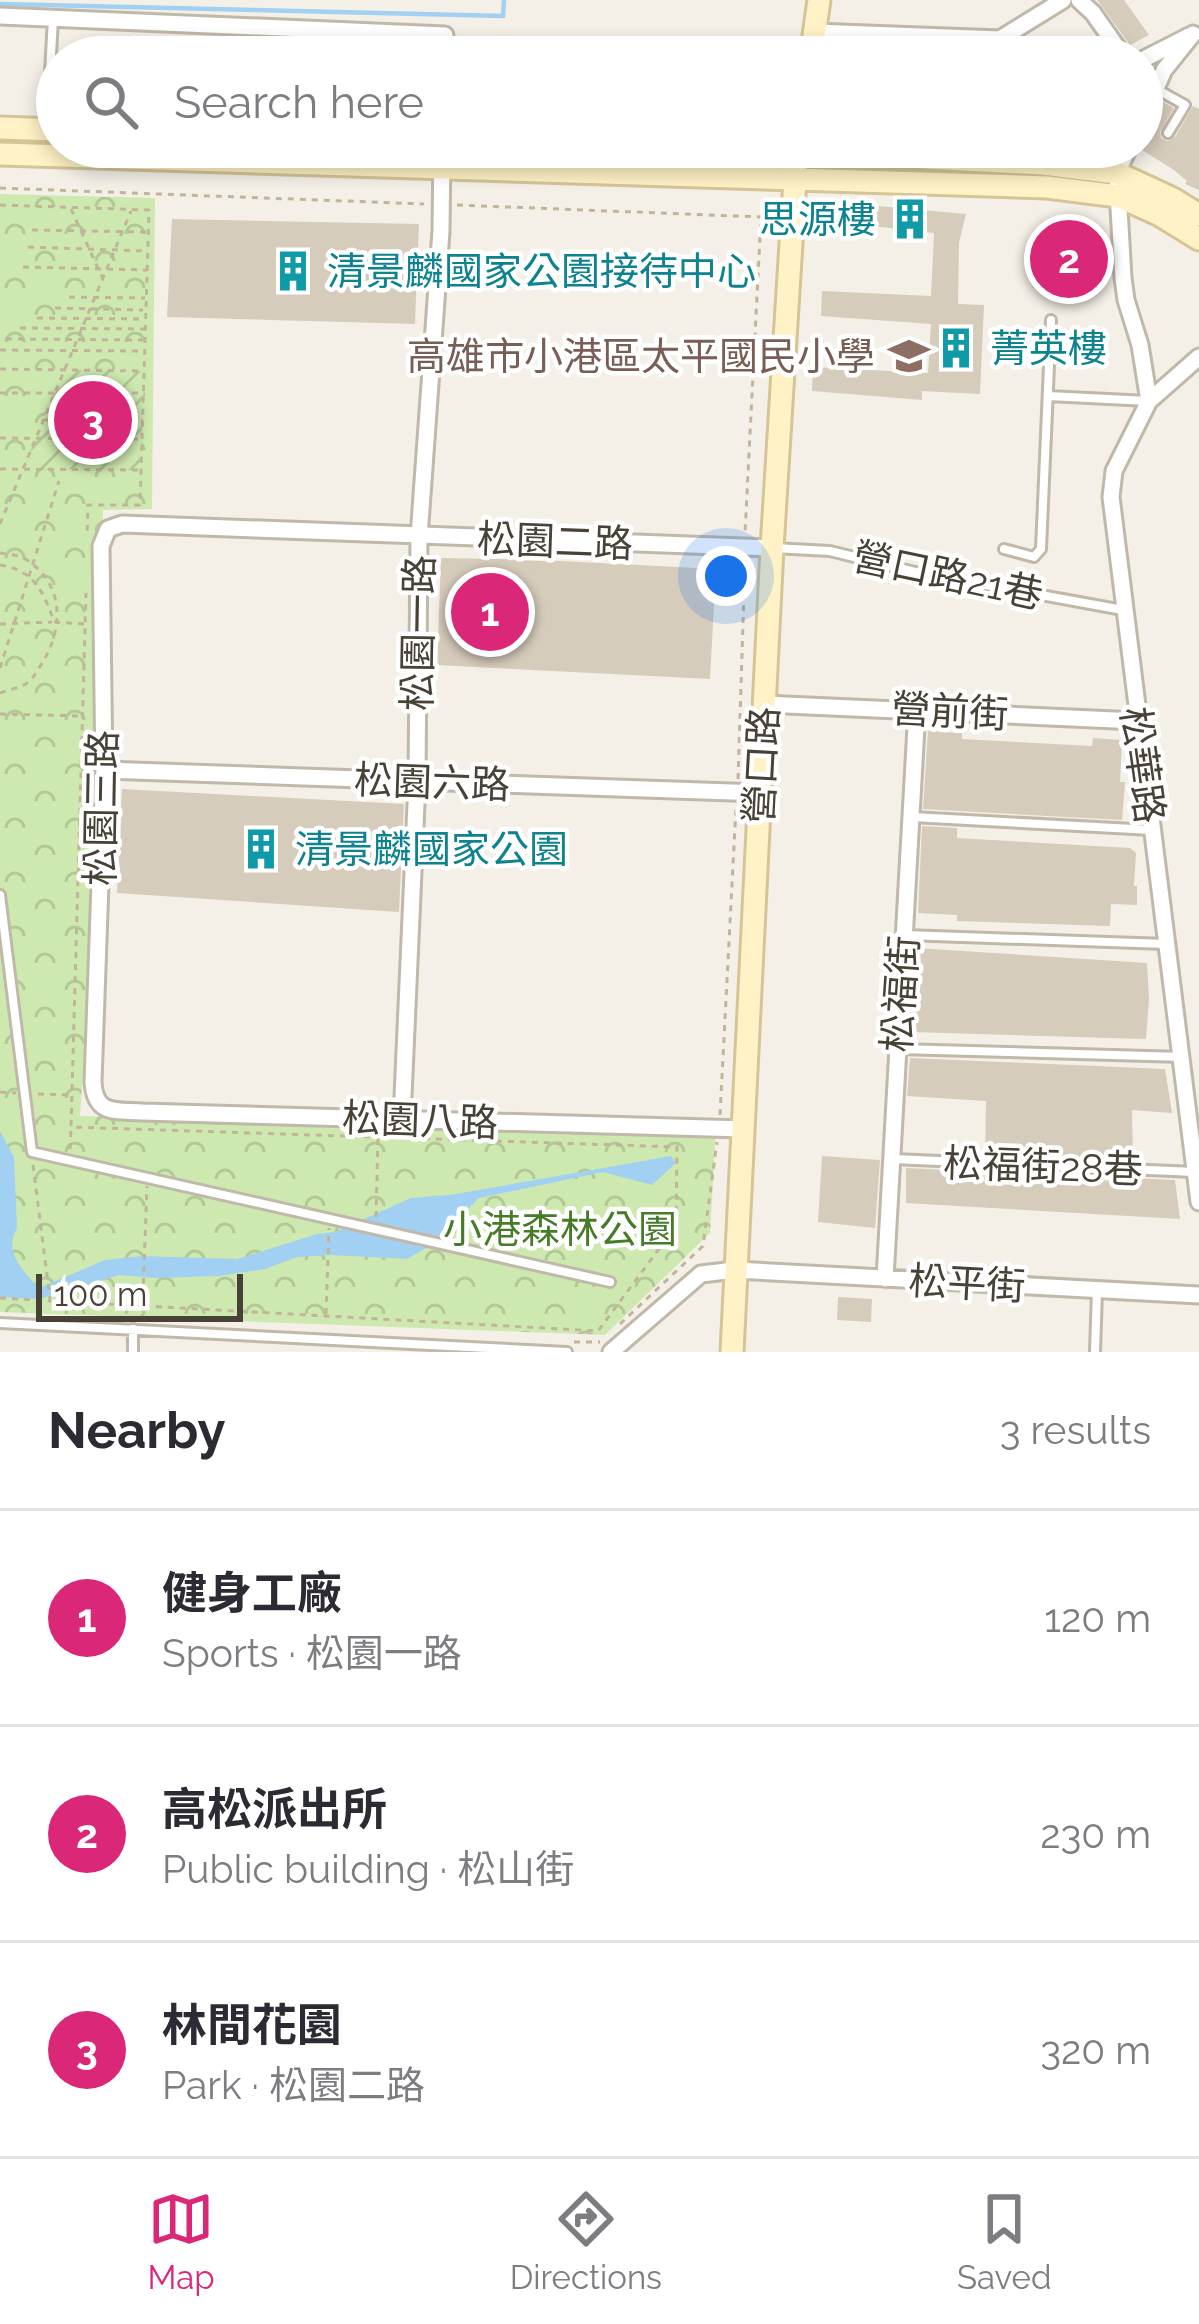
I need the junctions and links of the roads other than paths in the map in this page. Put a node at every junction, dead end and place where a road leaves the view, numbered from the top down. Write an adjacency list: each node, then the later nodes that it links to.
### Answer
1 (819, 0): 6 (street)
2 (1063, 0): 12 (street)
3 (1079, 0): 13 (street)
4 (0, 16): 5 (street)
5 (53, 18): 8 (street); 9 (lane)
6 (814, 32): 10 (street); 11 (street)
7 (1197, 32): 14 (street); 15 (street)
8 (445, 34)
9 (53, 36)
10 (814, 36)
11 (920, 36)
12 (1005, 36)
13 (1110, 36)
14 (1163, 49)
15 (1163, 72)
16 (1163, 93): 19 (lane)
17 (0, 128): 18 (street)
18 (36, 129)
19 (1168, 133)
20 (0, 154): 21 (street)
21 (36, 154)
22 (442, 168): 39 (street, 松園一路)
23 (636, 168): 29 (street)
24 (795, 168): 29 (street, 營口路)
25 (995, 168): 30 (street)
26 (1090, 168): 28 (street)
27 (1119, 168): 28 (street)
28 (1117, 172): 31 (street); 32 (street)
29 (794, 177): 30 (street); 40 (street, 營口路)
30 (992, 184): 31 (street)
31 (1118, 196): 33 (street); 37 (street)
32 (1199, 215)
33 (1199, 238)
34 (1051, 320): 36 (lane)
35 (1199, 357): 37 (street, 松華路)
36 (1048, 396): 37 (lane); 41 (lane)
37 (1149, 401): 42 (street, 松華路)
38 (122, 524): 39 (street, 松園二路); 46 (street, 松園三路)
39 (419, 537): 40 (street, 松園二路); 47 (street, 松園一路)
40 (772, 548): 42 (lane, 營口路21巷); 43 (street, 營口路)
41 (1004, 549)
42 (1123, 610): 45 (street, 松華路)
43 (764, 704): 44 (street, 營前街); 48 (street, 營口路)
44 (917, 709): 45 (street, 營前街); 49 (street, 松福街)
45 (1137, 721): 50 (street, 松華路)
46 (104, 770): 47 (street, 松園六路); 56 (street, 松園三路)
47 (417, 782): 48 (street, 松園六路); 57 (street, 松園一路)
48 (760, 793): 58 (street, 營口路)
49 (910, 817): 50 (lane); 52 (street, 松福街)
50 (1152, 830): 53 (street, 松華路)
51 (0, 895): 64 (lane)
52 (904, 935): 53 (lane); 54 (street, 松福街)
53 (1166, 944): 55 (street, 松華路)
54 (896, 1048): 55 (lane); 59 (street, 松福街)
55 (1183, 1057): 60 (street, 松華路)
56 (98, 1102): 57 (street, 松園八路)
57 (402, 1119): 58 (street, 松園八路)
58 (744, 1129): 62 (street, 營口路)
59 (891, 1159): 60 (lane, 松福街28巷); 63 (street, 松福街)
60 (1196, 1172): 61 (street, 松華路)
61 (1199, 1202)
62 (735, 1270): 63 (street, 松平街); 69 (street); 72 (street, 營口路)
63 (885, 1279): 65 (street, 松平街)
64 (610, 1282)
65 (1097, 1290): 66 (street, 松平街); 73 (lane)
66 (1199, 1294)
67 (0, 1323): 68 (lane)
68 (137, 1330): 70 (lane); 71 (lane)
69 (605, 1348)
70 (133, 1352)
71 (567, 1352)
72 (732, 1352)
73 (1095, 1352)

